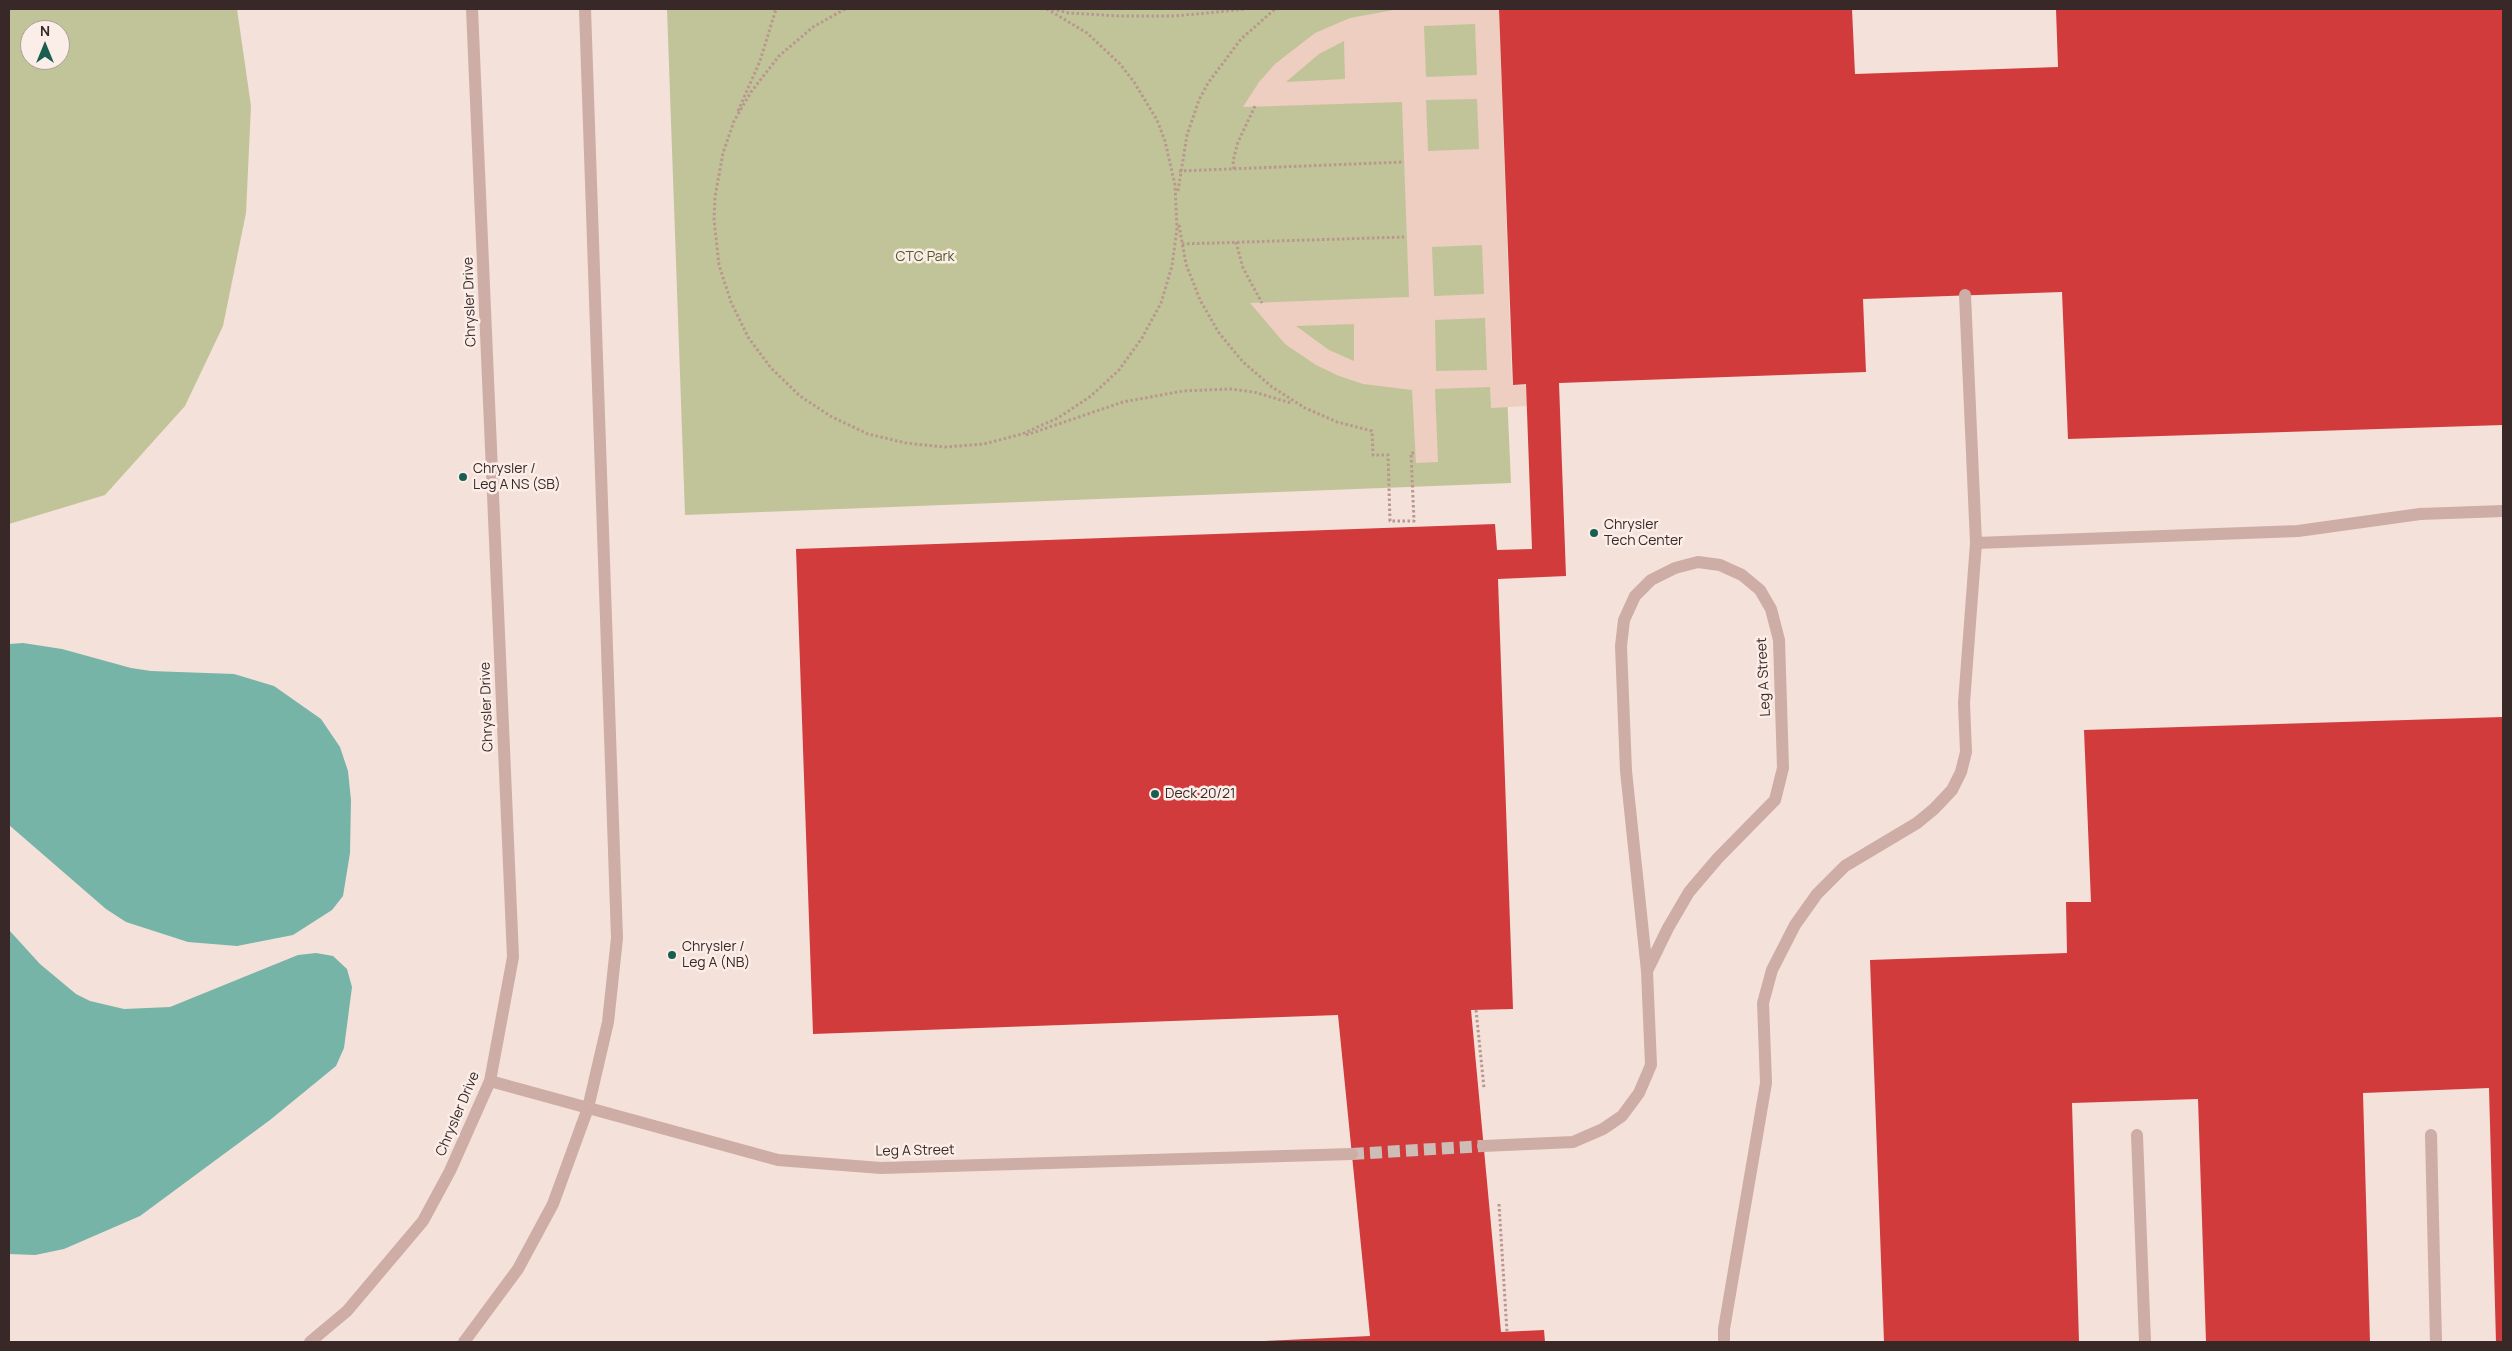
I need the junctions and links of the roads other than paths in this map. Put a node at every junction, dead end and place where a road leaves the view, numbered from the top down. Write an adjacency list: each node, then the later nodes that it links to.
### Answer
1 (472, 9): 7 (street, Chrysler Drive)
2 (585, 9): 8 (street)
3 (1965, 295): 5 (street)
4 (2503, 511): 5 (street)
5 (1976, 543): 15 (street)
6 (1647, 971): 6 (street, Leg A Street); 11 (street, Leg A Street)
7 (490, 1081): 8 (street, Leg A Street); 13 (street, Chrysler Drive)
8 (588, 1108): 12 (street, Leg A Street); 14 (street)
9 (2138, 1135): 16 (street)
10 (2431, 1135): 17 (street)
11 (1483, 1146)
12 (1352, 1154)
13 (310, 1342)
14 (464, 1342)
15 (1724, 1342)
16 (2145, 1342)
17 (2436, 1342)

